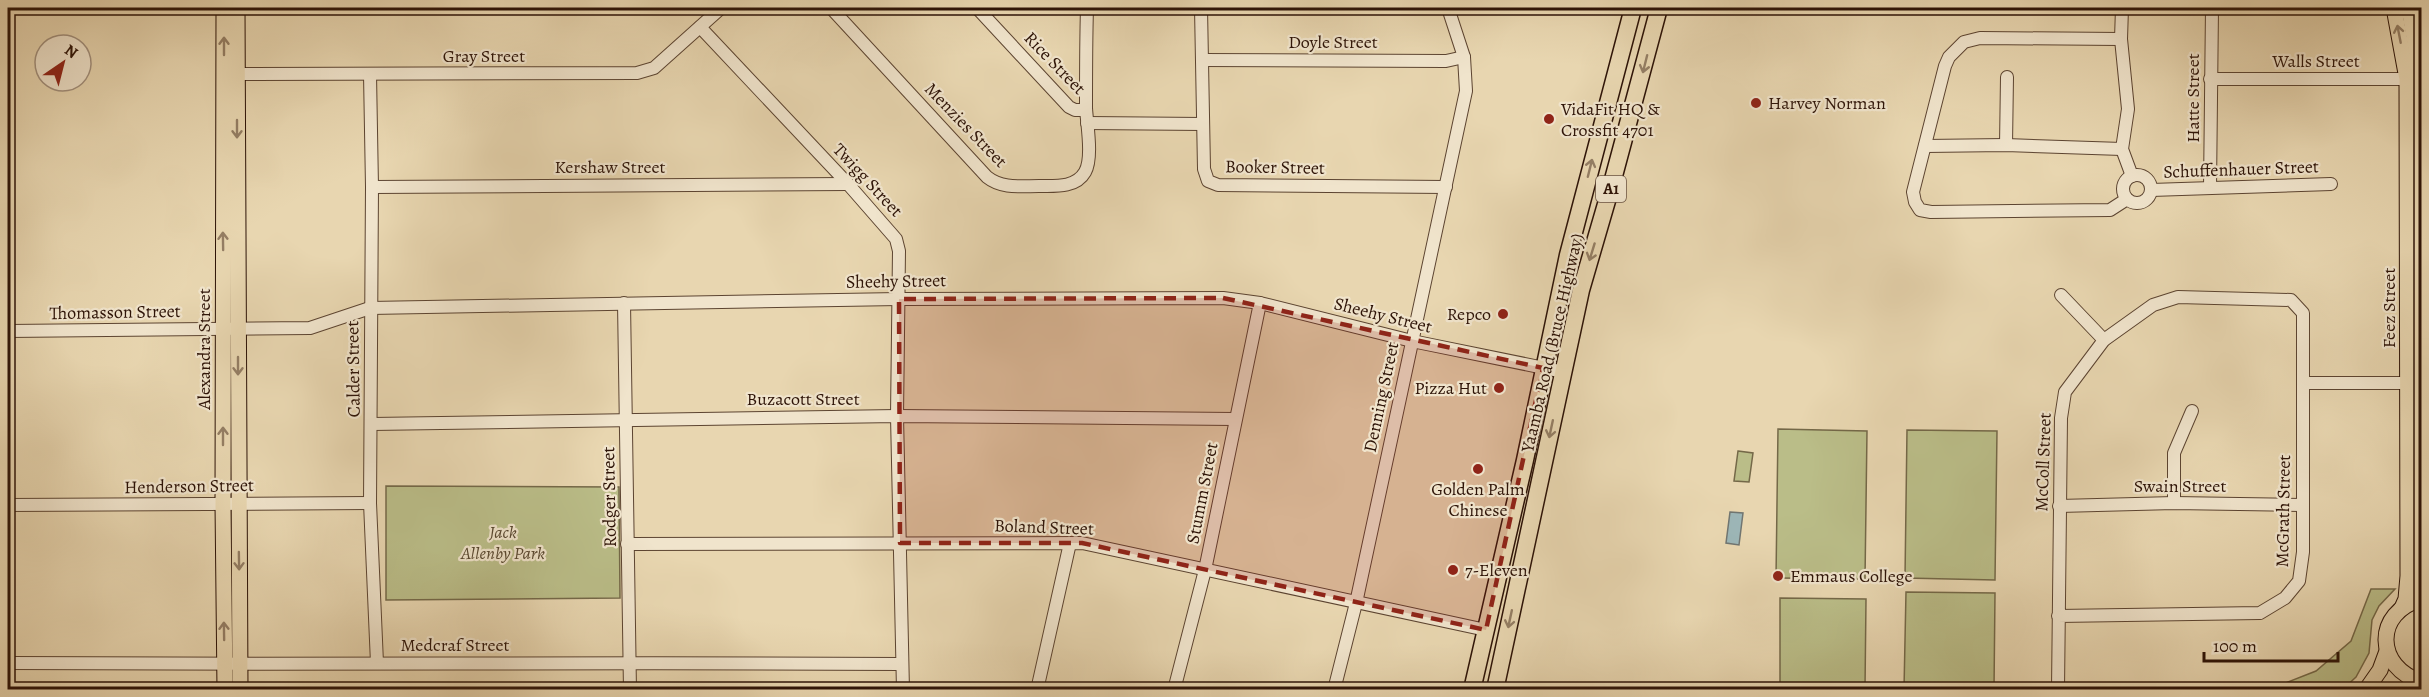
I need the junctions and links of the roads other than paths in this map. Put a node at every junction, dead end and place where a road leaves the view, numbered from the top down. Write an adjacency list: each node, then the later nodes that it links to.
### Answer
1 (224, 8): 19 (main road, Alexandra Street, one-way to 1)
2 (237, 8): 19 (main road, Alexandra Street)
3 (721, 8): 15 (street, Gray Street)
4 (831, 8): 24 (street, Menzies Street)
5 (977, 8): 24 (street, Rice Street)
6 (1087, 8): 24 (street, Menzies Street)
7 (1201, 8): 18 (street, Booker Street)
8 (1448, 8): 17 (street, Denning Street)
9 (1633, 8): 48 (highway, Yaamba Road (Bruce Highway) / A1, one-way to 9)
10 (1659, 8): 49 (highway, Yaamba Road (Bruce Highway) / A1, one-way to 49)
11 (2122, 8): 16 (street)
12 (2212, 8): 22 (street, Hatte Street)
13 (2394, 8): 23 (main road, Feez Street, one-way to 13)
14 (2409, 8): 23 (main road, Feez Street)
15 (700, 27): 20 (street, Gray Street); 30 (street, Twigg Street)
16 (2121, 39): 27 (street); 28 (street)
17 (1464, 57): 18 (street, Doyle Street); 33 (street, Denning Street)
18 (1202, 60): 25 (street, Booker Street)
19 (230, 74): 20 (street, Gray Street); 44 (main road, Alexandra Street)
20 (370, 74): 32 (street, Calder Street)
21 (2007, 76): 26 (street)
22 (2210, 79): 23 (street, Walls Street); 34 (street, Hatte Street)
23 (2414, 79): 43 (main road, Feez Street); 51 (main road, Feez Street)
24 (1087, 117): 25 (street, Rice Street)
25 (1203, 124): 33 (street, Booker Street)
26 (2006, 145): 27 (street); 28 (street)
27 (1925, 146): 36 (street)
28 (2122, 149): 29 (street)
29 (2132, 176): 35 (street); 36 (street)
30 (848, 184): 32 (street, Kershaw Street); 38 (street, Twigg Street)
31 (2331, 184): 34 (street, Schuffenhauer Street)
32 (372, 187): 42 (street, Calder Street)
33 (1446, 187): 47 (street, Denning Street)
34 (2210, 188): 35 (street, Schuffenhauer Street)
35 (2151, 190): 36 (street)
36 (2127, 199)
37 (2061, 295): 46 (street)
38 (899, 299): 40 (street, Sheehy Street); 41 (street, Sheehy Street); 53 (street, Twigg Street)
39 (2291, 300): 46 (street, McColl Street); 50 (street, McGrath Street)
40 (624, 303): 42 (street, Sheehy Street); 54 (street, Rodger Street)
41 (1260, 303): 47 (street, Sheehy Street); 55 (street, Stumm Street)
42 (370, 308): 44 (street, Sheehy Street); 56 (street, Calder Street)
43 (2421, 317): 51 (main road, Feez Street)
44 (231, 329): 45 (street, Thomasson Street); 57 (main road, Alexandra Street)
45 (8, 332)
46 (2104, 340): 62 (street, McColl Street)
47 (1412, 341): 48 (street, Sheehy Street); 69 (street, Denning Street)
48 (1543, 368): 49 (street, Sheehy Street); 72 (highway, Yaamba Road (Bruce Highway) / A1)
49 (1564, 372): 88 (highway, Yaamba Road (Bruce Highway) / A1, one-way to 88)
50 (2303, 383): 51 (street); 61 (street, McGrath Street)
51 (2414, 383): 67 (main road, Feez Street); 70 (main road, Feez Street)
52 (2192, 411): 59 (street)
53 (897, 416): 54 (street, Buzacott Street); 55 (street, Buzacott Street); 63 (street, Twigg Street)
54 (626, 419): 56 (street, Buzacott Street); 65 (street, Rodger Street)
55 (1235, 419): 66 (street, Stumm Street)
56 (372, 424): 58 (street, Calder Street)
57 (230, 503): 58 (street, Henderson Street); 60 (street, Henderson Street); 77 (main road, Alexandra Street)
58 (370, 503): 76 (street, Calder Street)
59 (2174, 503): 61 (street, Swain Street); 62 (street, Swain Street)
60 (8, 505)
61 (2302, 505): 71 (street, McGrath Street)
62 (2059, 506): 71 (street, McColl Street)
63 (900, 543): 64 (street, Boland Street); 65 (street, Boland Street); 78 (street, Twigg Street)
64 (1070, 543): 66 (street, Boland Street); 84 (street)
65 (627, 544): 74 (street, Rodger Street)
66 (1205, 570): 69 (street, Boland Street); 85 (street, Stumm Street)
67 (2421, 580)
68 (2421, 599): 70 (main road)
69 (1356, 603): 72 (street, Boland Street); 86 (street, Denning Street)
70 (2402, 608): 73 (main road)
71 (2058, 616): 89 (street, McColl Street)
72 (1486, 630): 87 (highway, Yaamba Road (Bruce Highway) / A1)
73 (2387, 651): 79 (main road); 90 (main road)
74 (629, 662): 76 (street, Medcraf Street); 78 (street, Medcraf Street); 82 (street, Rodger Street)
75 (8, 663): 77 (street, Medcraf Street)
76 (377, 663): 77 (street, Medcraf Street)
77 (232, 664): 80 (main road, Alexandra Street); 81 (main road, Alexandra Street)
78 (902, 664): 83 (street, Twigg Street)
79 (2421, 682): 91 (main road)
80 (225, 690)
81 (240, 690)
82 (630, 690)
83 (903, 690)
84 (1037, 690)
85 (1174, 690)
86 (1334, 690)
87 (1472, 690)
88 (1495, 690)
89 (2058, 690)
90 (2366, 690)
91 (2408, 690)

